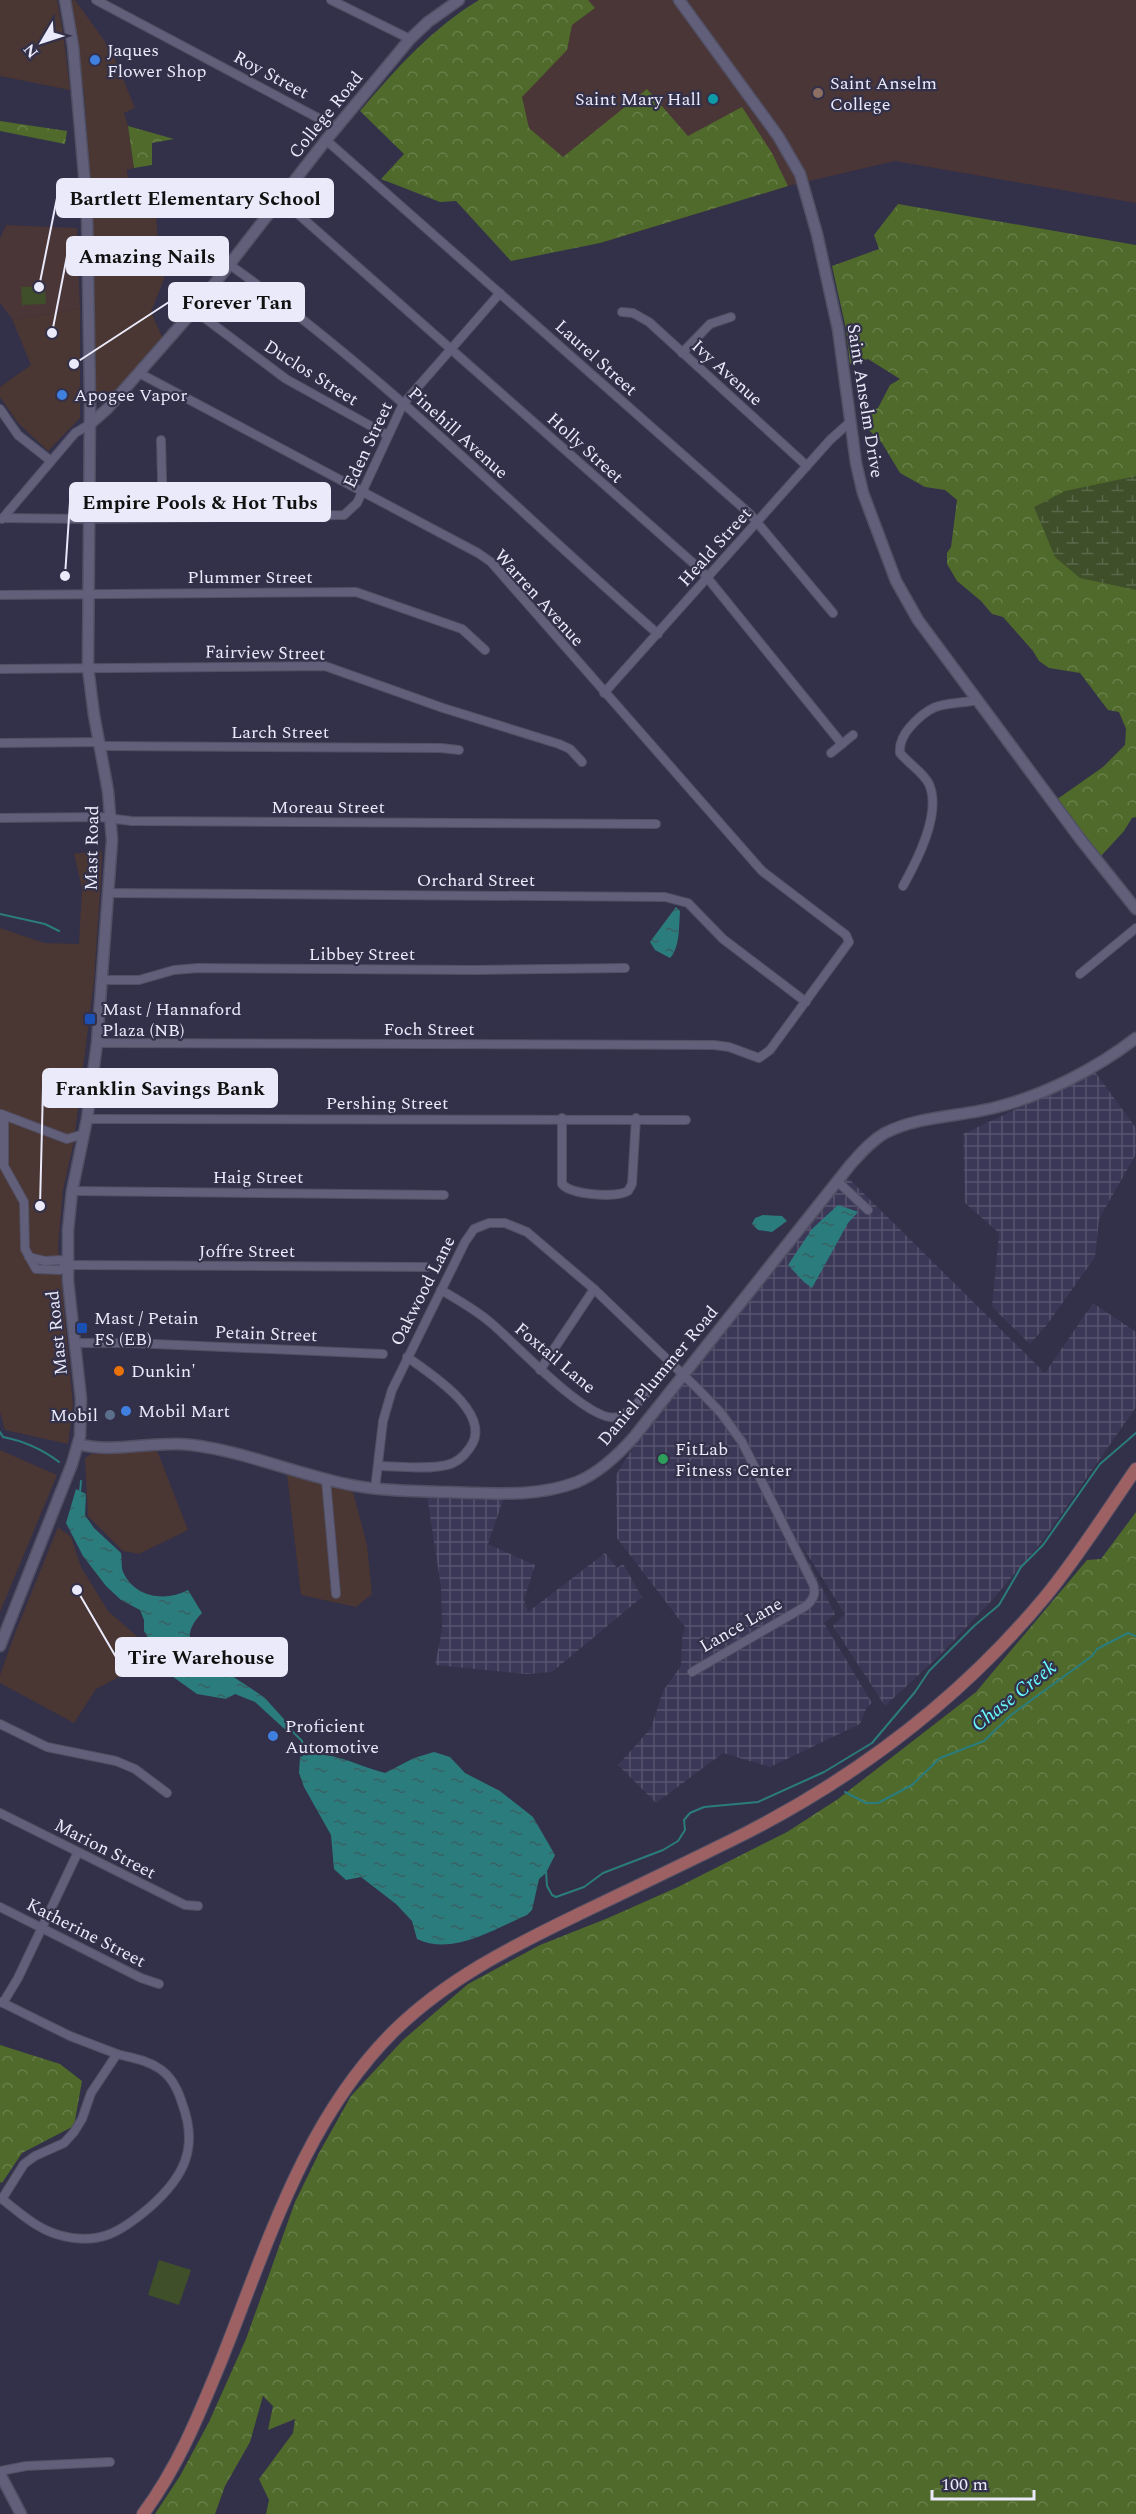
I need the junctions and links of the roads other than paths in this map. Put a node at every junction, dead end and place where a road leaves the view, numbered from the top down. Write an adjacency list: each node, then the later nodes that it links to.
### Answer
1 (65, 0): 21 (street, Mast Road)
2 (96, 0): 7 (street, Roy Street)
3 (331, 0): 6 (street)
4 (459, 0): 6 (street, College Road)
5 (679, 0): 20 (street, Saint Anselm Drive)
6 (410, 39): 7 (street, College Road)
7 (335, 127): 8 (street, College Road)
8 (326, 140): 9 (street, College Road); 11 (street, Laurel Street)
9 (281, 199): 10 (street, College Road); 15 (street, Holly Street)
10 (231, 265): 12 (street, College Road); 18 (street, Pinehill Avenue)
11 (500, 293): 15 (street, Eden Street); 30 (street, Laurel Street)
12 (194, 310): 17 (street, College Road); 22 (street, Duclos Street)
13 (622, 312): 16 (street, Ivy Avenue)
14 (731, 317): 16 (street)
15 (450, 349): 18 (street, Eden Street); 31 (street, Holly Street)
16 (682, 353): 25 (street, Ivy Avenue)
17 (139, 373): 21 (street, College Road); 26 (street, Warren Avenue)
18 (403, 404): 22 (street, Eden Street); 35 (street, Pinehill Avenue)
19 (0, 409): 24 (street)
20 (850, 422): 25 (street, Heald Street); 40 (street, Saint Anselm Drive)
21 (90, 424): 24 (street); 28 (street, Mast Road)
22 (387, 435): 26 (street, Eden Street)
23 (161, 440): 27 (street)
24 (51, 460): 29 (street)
25 (807, 466): 30 (street, Heald Street)
26 (362, 491): 27 (street, Eden Street); 39 (street, Warren Avenue)
27 (163, 518): 28 (street, Eden Street)
28 (88, 519): 29 (street, Eden Street); 32 (street, Mast Road)
29 (1, 520)
30 (758, 522): 31 (street, Heald Street); 34 (street, Laurel Street)
31 (708, 578): 35 (street, Heald Street); 44 (street, Holly Street)
32 (87, 594): 33 (street, Plummer Street); 36 (street, Plummer Street); 37 (street, Mast Road)
33 (0, 595)
34 (833, 613)
35 (658, 634): 39 (street, Heald Street)
36 (485, 650)
37 (88, 668): 38 (street, Fairview Street); 43 (street, Mast Road); 47 (street, Fairview Street)
38 (0, 669)
39 (604, 693): 58 (street, Warren Avenue)
40 (978, 700): 51 (street); 53 (street, Saint Anselm Drive)
41 (853, 735): 44 (street)
42 (0, 743): 43 (street, Larch Street)
43 (100, 744): 45 (street, Larch Street); 49 (street, Mast Road)
44 (842, 744): 46 (street)
45 (459, 750)
46 (831, 753)
47 (582, 762)
48 (0, 818): 49 (street, Moreau Street)
49 (111, 818): 50 (street, Moreau Street); 52 (street, Mast Road)
50 (656, 824)
51 (903, 886)
52 (108, 893): 57 (street, Mast Road); 58 (street, Orchard Street)
53 (1135, 905)
54 (1136, 928): 56 (street)
55 (625, 968): 57 (street, Libbey Street)
56 (1080, 974)
57 (101, 980): 60 (street, Mast Road)
58 (806, 1002): 60 (street, Foch Street)
59 (1136, 1038): 67 (street, Daniel Plummer Road)
60 (97, 1043): 63 (street, Mast Road)
61 (2, 1115): 66 (street); 71 (street)
62 (562, 1118): 63 (street, Pershing Street); 64 (street, Pershing Street); 64 (street)
63 (87, 1119): 66 (street, Mast Road)
64 (636, 1119): 65 (street, Pershing Street)
65 (686, 1119)
66 (84, 1134): 68 (street, Mast Road)
67 (837, 1181): 70 (street); 81 (street, Daniel Plummer Road)
68 (72, 1191): 69 (street, Haig Street); 72 (street, Mast Road)
69 (444, 1195)
70 (868, 1210)
71 (29, 1257): 72 (street); 72 (street)
72 (67, 1265): 73 (street, Joffre Street); 76 (street, Mast Road)
73 (427, 1267)
74 (594, 1289): 75 (street, Oakwood Lane); 79 (street, Oakwood Lane); 80 (street)
75 (441, 1290): 78 (street, Oakwood Lane); 80 (street, Foxtail Lane)
76 (75, 1343): 77 (street, Petain Street); 82 (street, Mast Road)
77 (383, 1354)
78 (407, 1357): 83 (street, Oakwood Lane); 83 (street)
79 (670, 1362): 80 (street, Foxtail Lane); 81 (street, Oakwood Lane)
80 (540, 1370)
81 (683, 1375): 86 (street, Daniel Plummer Road); 88 (street, Oakwood Lane)
82 (78, 1444): 85 (street, Daniel Plummer Road); 89 (street, Mast Road)
83 (378, 1466): 86 (street, Oakwood Lane)
84 (1136, 1469): 105 (main road)
85 (326, 1480): 86 (street, Daniel Plummer Road); 87 (street)
86 (375, 1489)
87 (336, 1594)
88 (806, 1606): 90 (street, Lance Lane)
89 (0, 1646)
90 (692, 1672)
91 (0, 1724): 92 (street)
92 (167, 1793)
93 (0, 1813): 94 (street, Marion Street)
94 (78, 1852): 95 (street, Marion Street); 97 (street)
95 (198, 1906)
96 (0, 1907): 97 (street, Katherine Street)
97 (41, 1928): 98 (street, Katherine Street); 99 (street)
98 (159, 1984)
99 (2, 2002): 100 (street)
100 (117, 2054): 101 (street); 101 (street)
101 (2, 2195)
102 (110, 2462): 103 (street)
103 (0, 2473): 104 (street)
104 (21, 2514)
105 (143, 2514)

